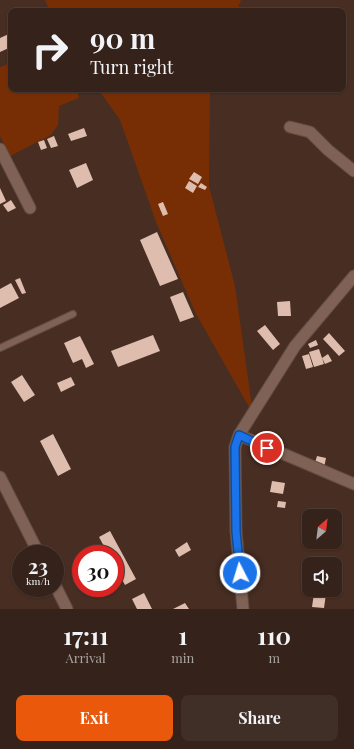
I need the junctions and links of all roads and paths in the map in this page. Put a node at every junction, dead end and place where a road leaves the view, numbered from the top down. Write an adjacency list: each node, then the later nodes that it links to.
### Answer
1 (290, 126): 3 (street)
2 (0, 149): 4 (street)
3 (354, 171)
4 (30, 208)
5 (354, 276): 8 (street)
6 (73, 314): 7 (lane)
7 (0, 348)
8 (239, 435): 10 (street); 14 (street)
9 (0, 477): 11 (street)
10 (354, 484)
11 (34, 545)
12 (61, 597): 13 (street)
13 (67, 609)
14 (243, 609)

